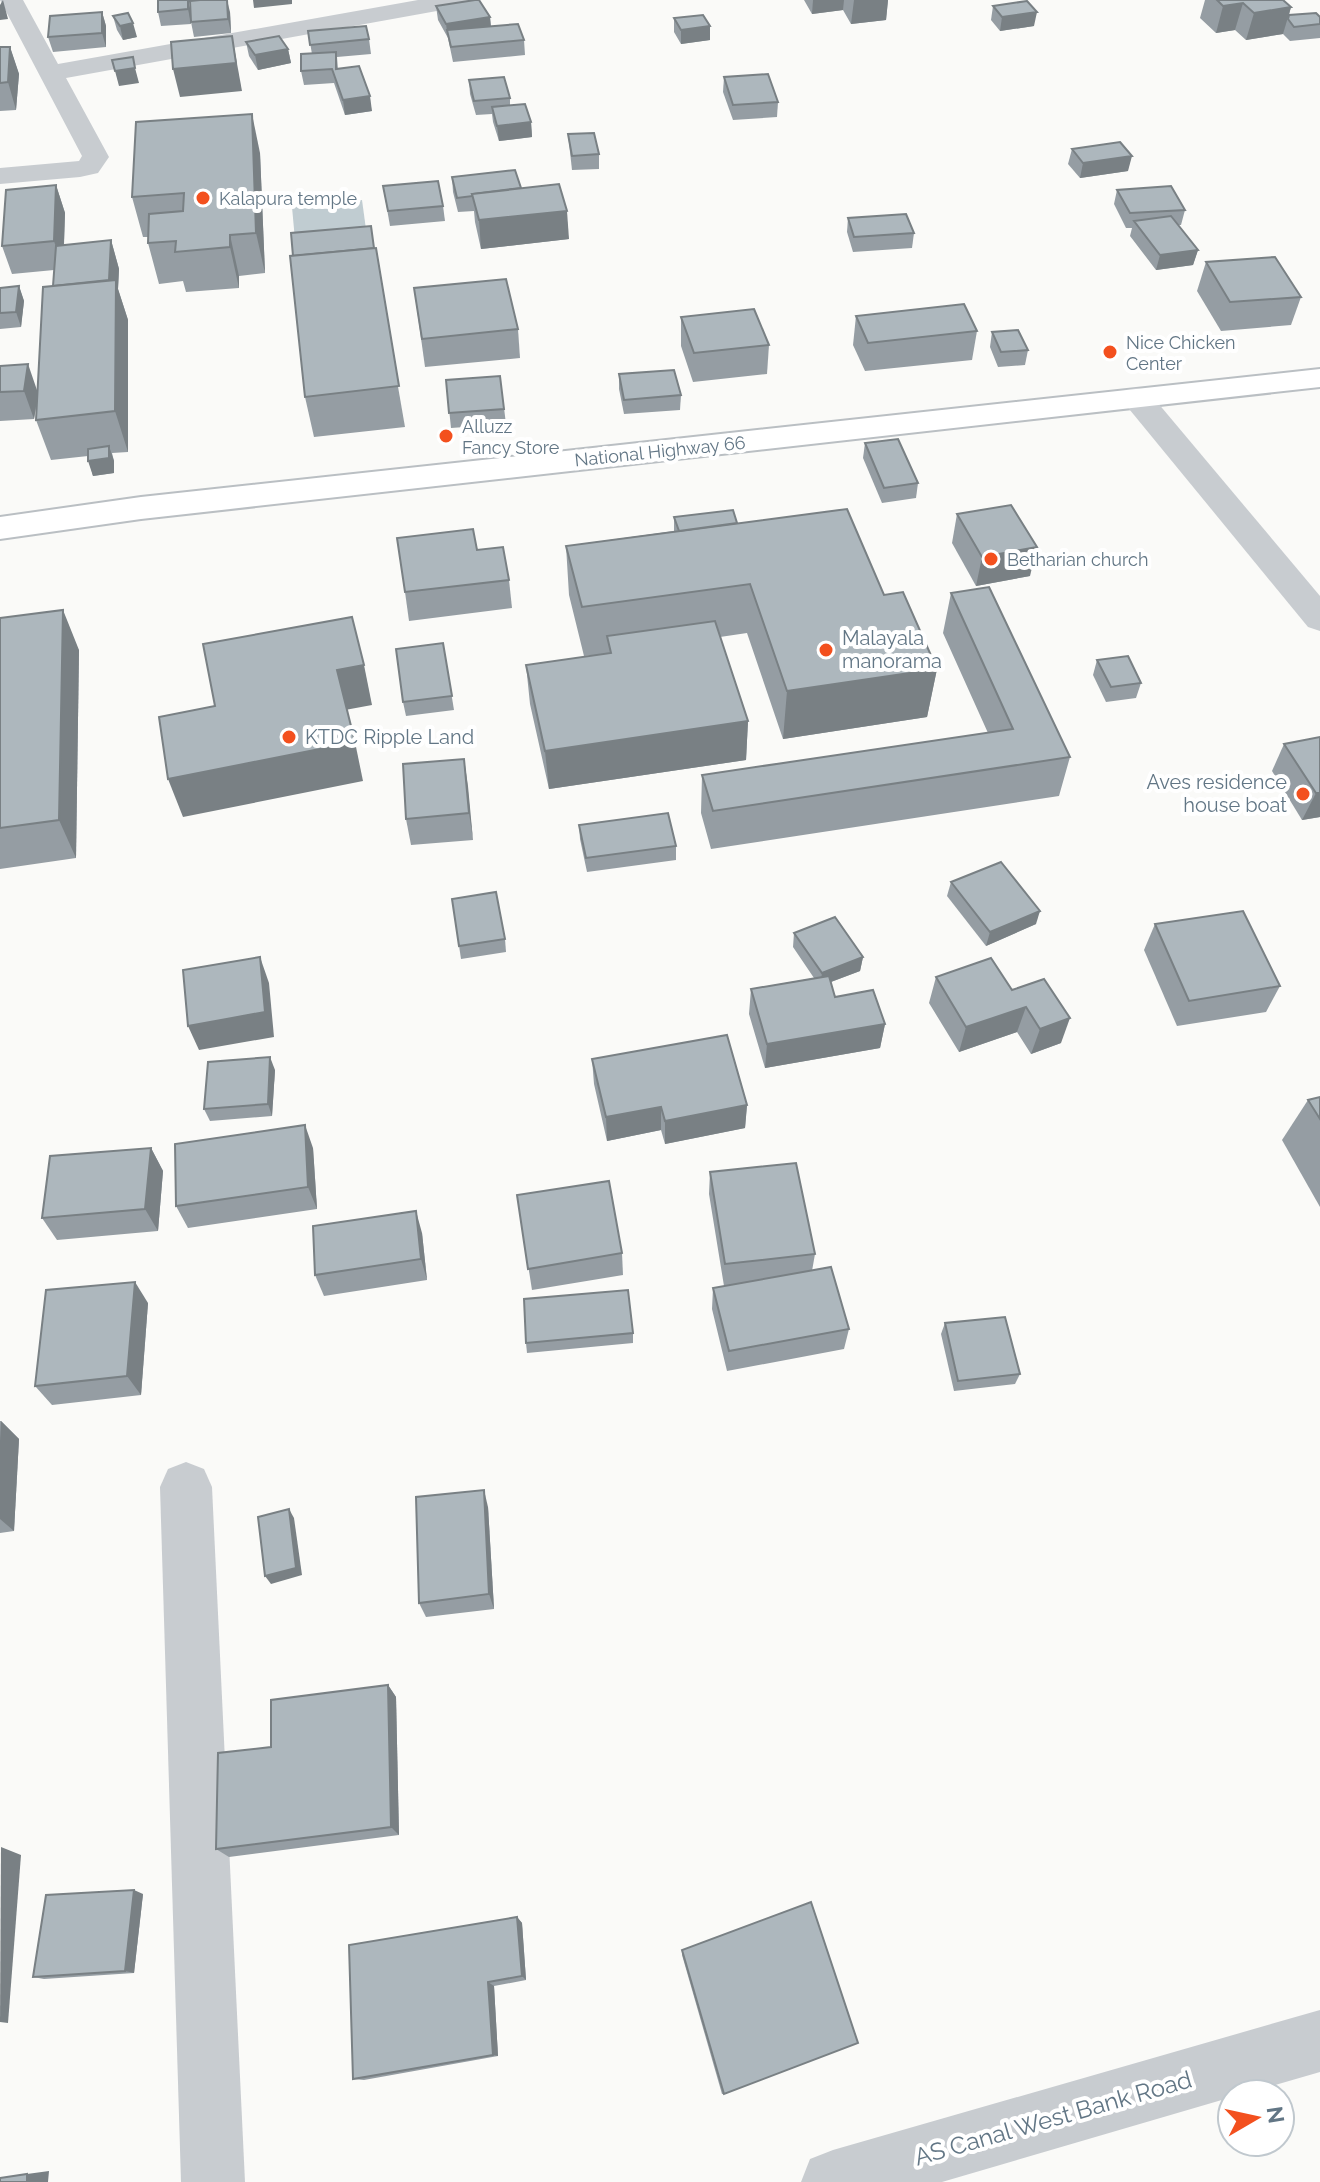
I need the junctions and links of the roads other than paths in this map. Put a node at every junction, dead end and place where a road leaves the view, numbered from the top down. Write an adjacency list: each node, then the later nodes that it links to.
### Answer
1 (11, 0): 3 (street)
2 (459, 0): 3 (street)
3 (50, 73): 4 (street)
4 (0, 176)
5 (1320, 378): 6 (main road, National Highway 66)
6 (1136, 397): 7 (main road, National Highway 66); 8 (street)
7 (0, 528)
8 (1320, 619)
9 (186, 1487): 11 (street)
10 (1320, 2041): 12 (street, AS Canal West Bank Road)
11 (213, 2182)
12 (833, 2182)

